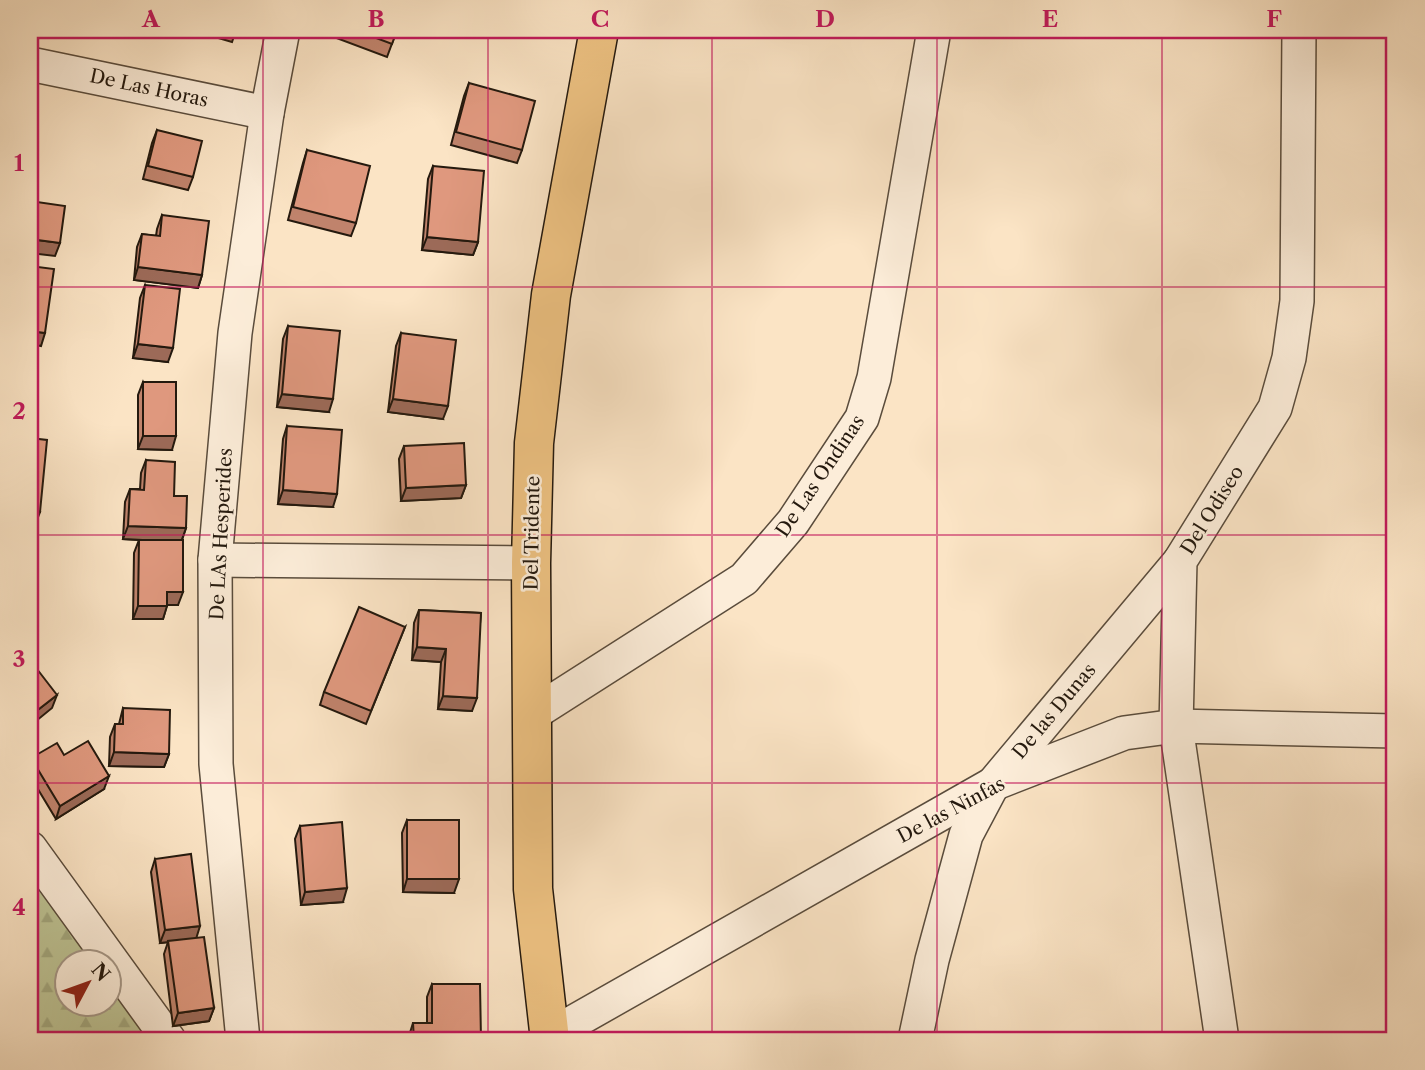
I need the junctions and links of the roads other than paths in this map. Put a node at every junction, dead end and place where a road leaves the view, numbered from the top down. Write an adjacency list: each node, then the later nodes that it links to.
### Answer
1 (283, 30): 6 (street, De LAs Hesperides)
2 (599, 30): 9 (main road, Del Tridente)
3 (934, 30): 10 (street, De Las Ondinas)
4 (1300, 30): 8 (street, Del Odiseo)
5 (30, 64): 6 (street, De Las Horas)
6 (267, 113): 7 (street, De LAs Hesperides)
7 (215, 561): 9 (street); 17 (street, De LAs Hesperides)
8 (1180, 561): 11 (street, Del Odiseo); 13 (street, De las Dunas)
9 (531, 563): 10 (main road, Del Tridente)
10 (531, 715): 15 (main road, Del Tridente)
11 (1176, 726): 12 (street, De las Ninfas); 13 (street, De las Ninfas); 19 (street, Del Odiseo)
12 (1395, 731)
13 (993, 784): 15 (street, De las Ninfas); 18 (street, De las Dunas)
14 (30, 848): 16 (street)
15 (549, 1038)
16 (169, 1040)
17 (243, 1040)
18 (915, 1040)
19 (1222, 1040)

